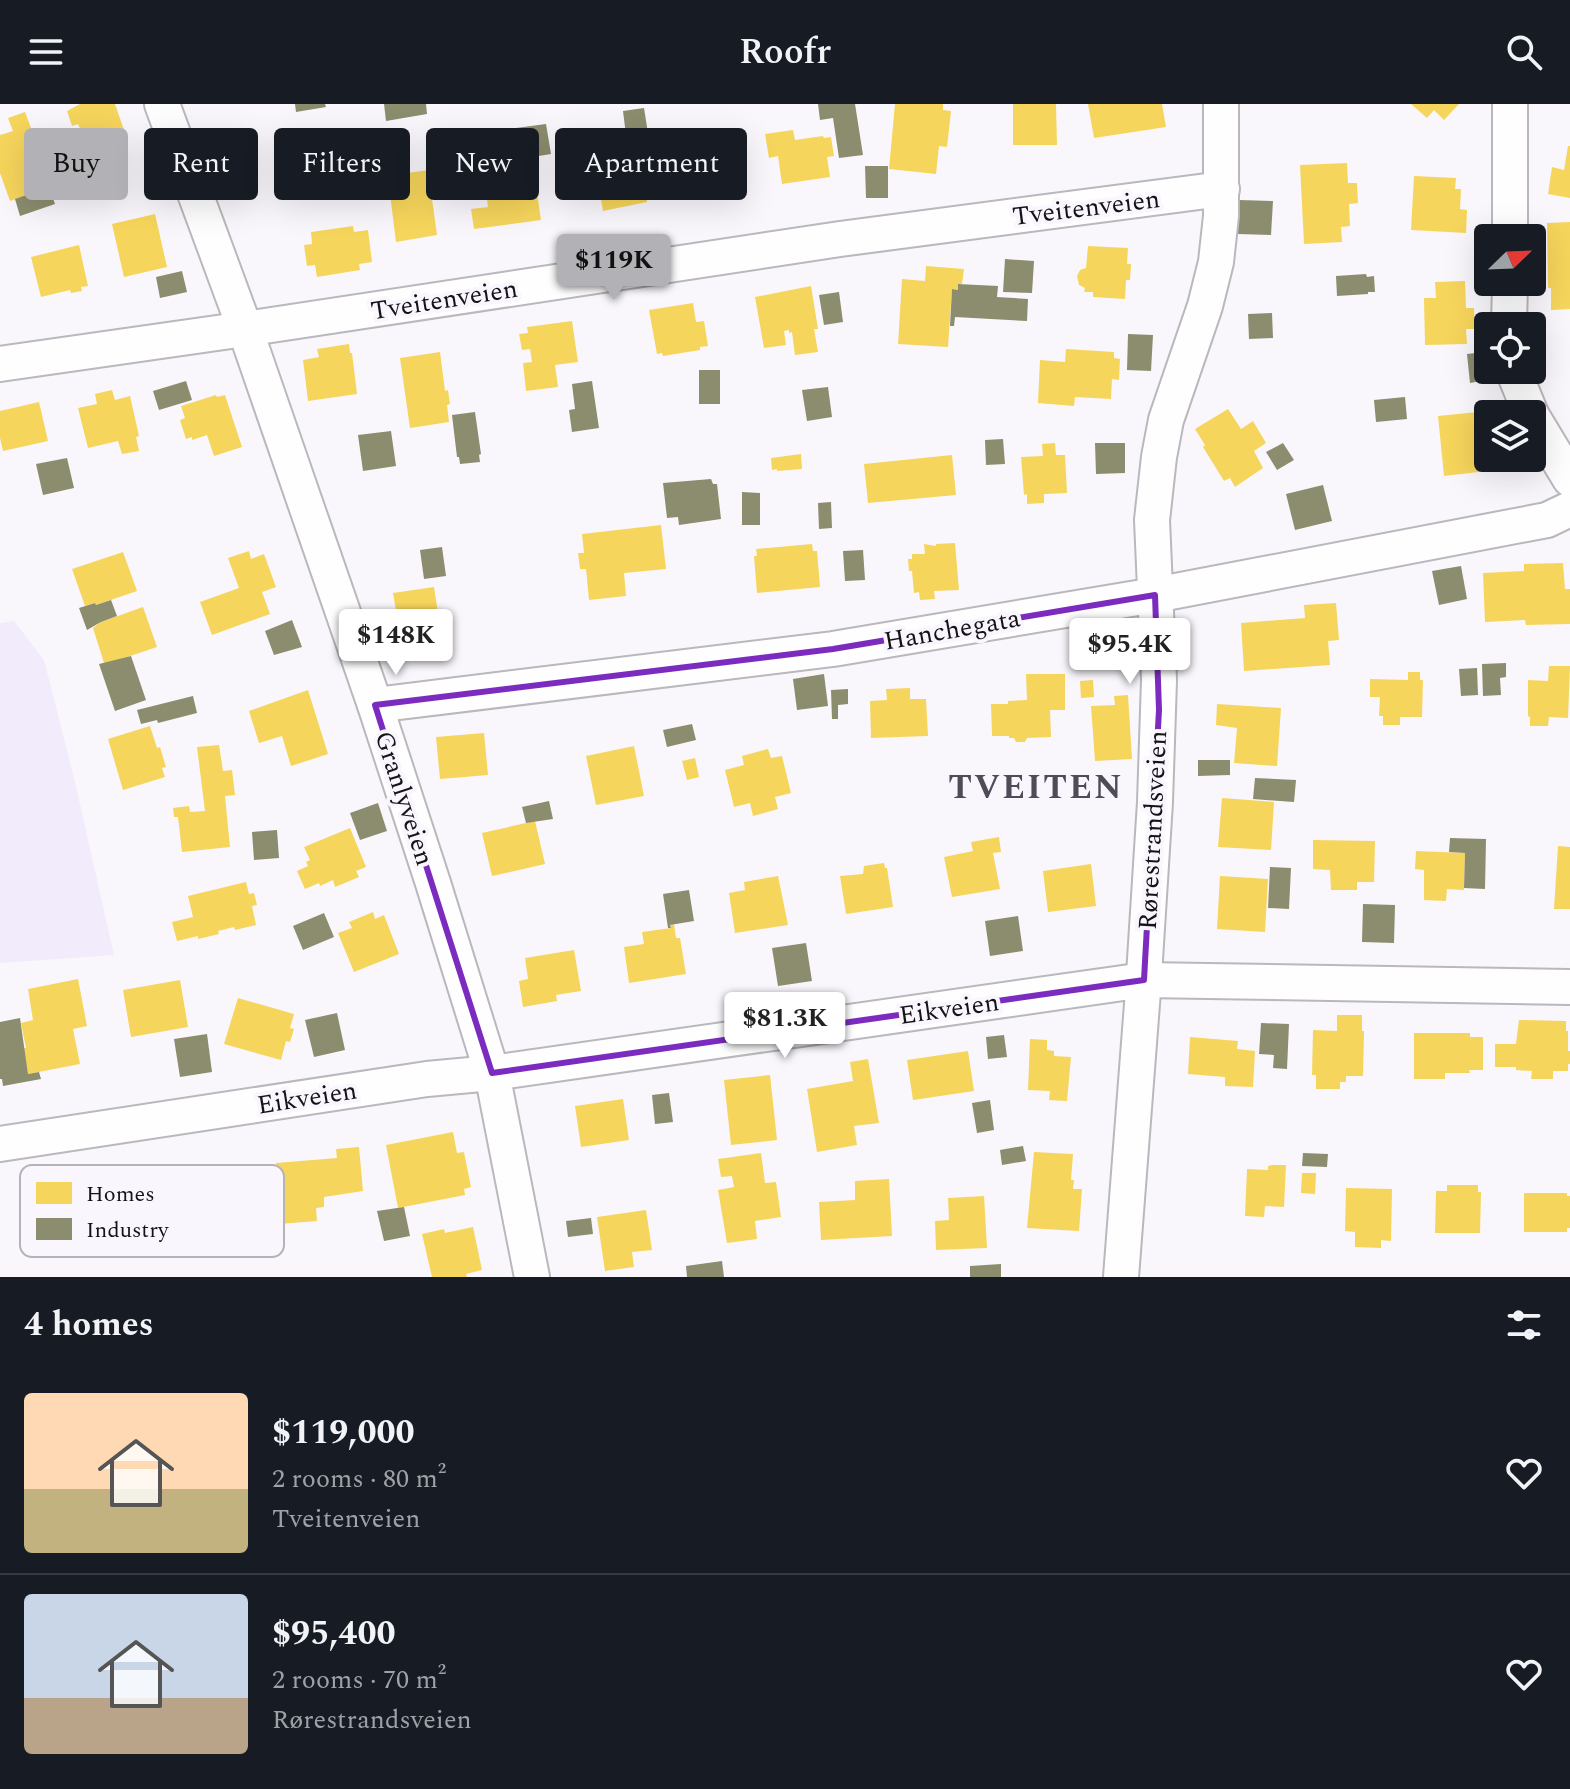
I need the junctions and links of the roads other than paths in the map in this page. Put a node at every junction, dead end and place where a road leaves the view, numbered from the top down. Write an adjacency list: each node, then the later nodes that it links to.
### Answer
1 (162, 104): 6 (street, Granlyveien)
2 (1221, 104): 4 (street, Rørestrandsveien)
3 (1510, 104): 5 (street)
4 (1222, 189): 6 (street, Tveitenveien); 11 (street, Rørestrandsveien)
5 (1510, 224)
6 (245, 329): 7 (street, Tveitenveien); 12 (street, Granlyveien)
7 (0, 364)
8 (1546, 439): 9 (street)
9 (1570, 479)
10 (1570, 509): 11 (street, Hanchegata)
11 (1155, 595): 12 (street, Hanchegata); 13 (street, Rørestrandsveien)
12 (375, 705): 15 (street, Granlyveien)
13 (1144, 980): 14 (street, Eikveien); 15 (street, Eikveien); 18 (street, Rørestrandsveien)
14 (1570, 987)
15 (492, 1073): 16 (street, Eikveien); 17 (street, Granlyveien)
16 (0, 1144)
17 (532, 1277)
18 (1121, 1277)

